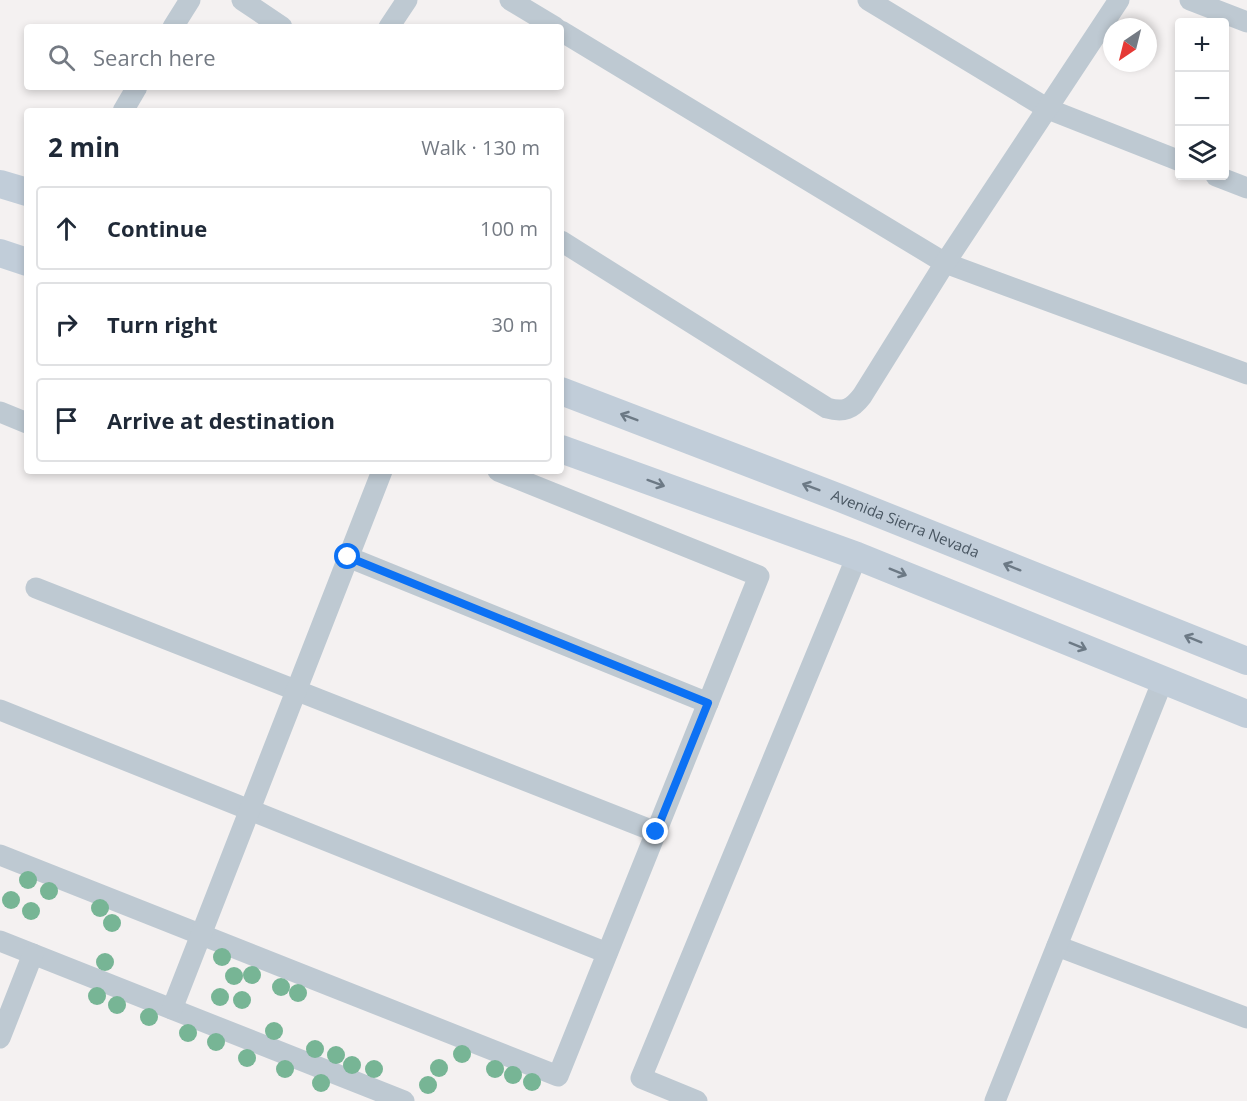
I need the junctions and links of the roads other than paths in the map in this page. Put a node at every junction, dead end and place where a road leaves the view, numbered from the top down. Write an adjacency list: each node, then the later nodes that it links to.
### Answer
1 (190, 0): 9 (street)
2 (242, 0): 10 (street)
3 (407, 0): 11 (street)
4 (510, 0): 12 (street)
5 (868, 0): 16 (street)
6 (1119, 0): 16 (street)
7 (1190, 0): 8 (street)
8 (1247, 22)
9 (176, 24)
10 (278, 24)
11 (391, 24)
12 (550, 24)
13 (564, 33): 25 (street)
14 (135, 90): 15 (street)
15 (125, 108)
16 (1048, 109): 17 (street); 25 (street)
17 (1175, 159)
18 (1226, 180): 20 (street)
19 (0, 184): 21 (main road)
20 (1247, 188)
21 (24, 191)
22 (564, 243): 25 (street)
23 (0, 253): 24 (main road)
24 (24, 261)
25 (945, 263): 26 (street)
26 (1247, 374)
27 (564, 392): 36 (main road, Avenida Sierra Nevada, one-way to 27)
28 (0, 412): 29 (street)
29 (24, 422)
30 (564, 450): 33 (main road, one-way to 33)
31 (381, 474): 34 (street)
32 (505, 474): 39 (street)
33 (857, 556): 37 (main road, one-way to 37); 54 (street)
34 (348, 557): 38 (street); 39 (street)
35 (36, 588): 38 (street)
36 (1247, 661)
37 (1163, 680): 41 (main road); 47 (street)
38 (296, 691): 42 (street); 43 (street)
39 (708, 703): 43 (street)
40 (0, 710): 42 (street)
41 (1247, 714)
42 (250, 809): 45 (street); 48 (street)
43 (656, 832): 48 (street)
44 (0, 855): 45 (street)
45 (201, 935): 48 (street); 50 (street)
46 (0, 941): 49 (street)
47 (1057, 946): 51 (street); 55 (street)
48 (607, 953)
49 (33, 954): 50 (street); 52 (street)
50 (172, 1009): 53 (street)
51 (1247, 1018)
52 (0, 1038)
53 (404, 1101)
54 (697, 1101)
55 (995, 1101)

